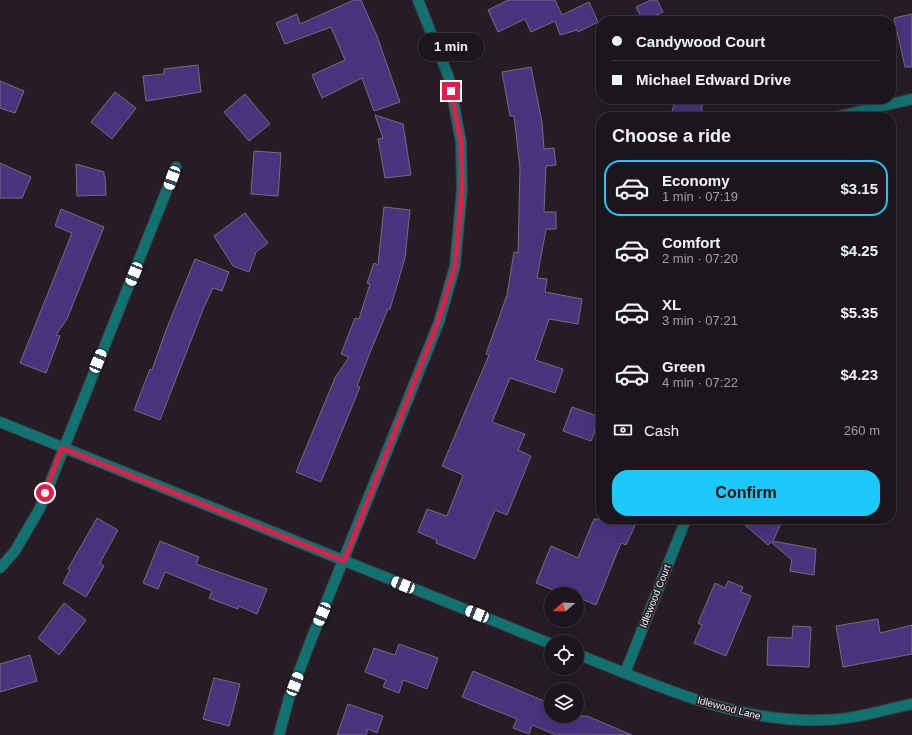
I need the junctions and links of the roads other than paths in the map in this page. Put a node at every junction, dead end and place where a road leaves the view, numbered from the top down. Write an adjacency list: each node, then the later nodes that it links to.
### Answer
1 (418, 0): 10 (street)
2 (912, 99): 3 (street)
3 (896, 103)
4 (891, 104): 5 (street)
5 (856, 112)
6 (176, 167): 8 (street)
7 (0, 422): 8 (street)
8 (62, 448): 10 (street); 11 (street)
9 (684, 524): 14 (street, Idlewood Court)
10 (344, 561): 12 (street); 16 (street)
11 (0, 568)
12 (544, 641)
13 (584, 657): 14 (street, Idlewood Lane)
14 (625, 673): 15 (street, Idlewood Lane)
15 (912, 704)
16 (279, 735)

